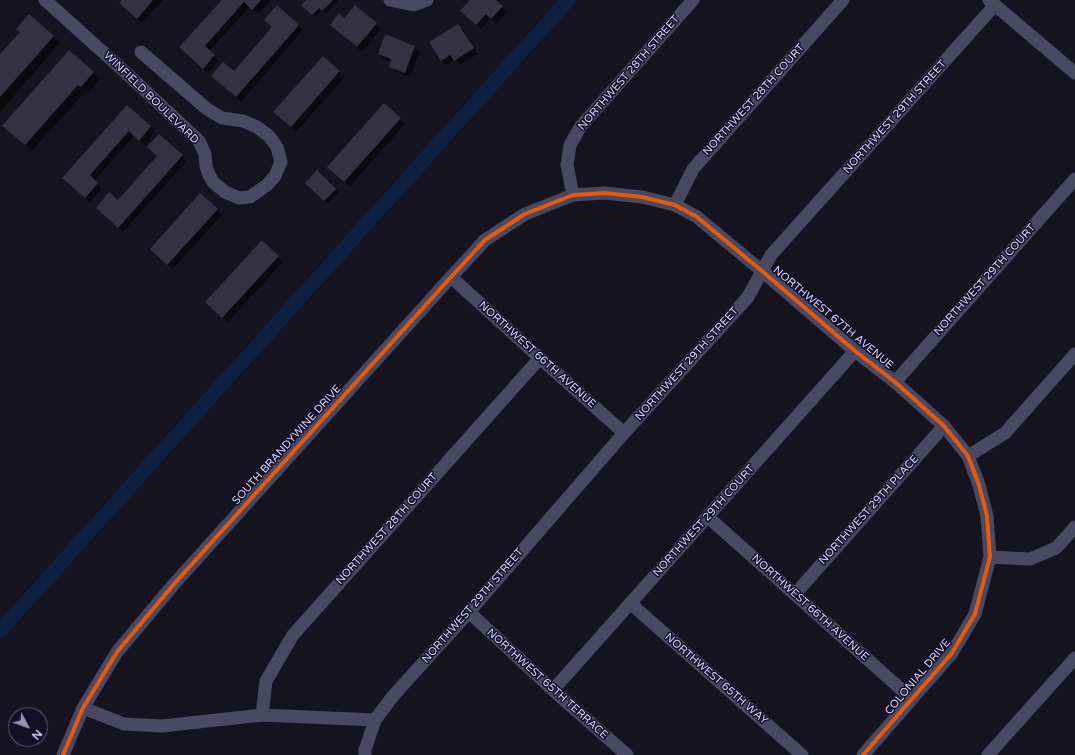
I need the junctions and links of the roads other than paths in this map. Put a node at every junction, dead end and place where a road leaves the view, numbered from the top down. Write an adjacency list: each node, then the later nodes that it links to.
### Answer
1 (45, 0): 7 (street, WINFIELD BOULEVARD)
2 (390, 0): 3 (street)
3 (427, 0)
4 (693, 0): 10 (street, NORTHWEST 28TH STREET)
5 (843, 0): 11 (street, NORTHWEST 28TH COURT)
6 (992, 2): 8 (street); 12 (street, NORTHWEST 29TH STREET)
7 (141, 52)
8 (1075, 73)
9 (1075, 179): 17 (street, NORTHWEST 29TH COURT)
10 (573, 195): 11 (street, NORTHWEST 67TH AVENUE); 13 (street, SOUTH BRANDYWINE DRIVE)
11 (675, 205): 12 (street, NORTHWEST 67TH AVENUE)
12 (762, 271): 14 (street, NORTHWEST 67TH AVENUE); 19 (street, NORTHWEST 29TH STREET)
13 (451, 277): 16 (street, NORTHWEST 66TH AVENUE); 30 (street, SOUTH BRANDYWINE DRIVE)
14 (855, 351): 17 (street, NORTHWEST 67TH AVENUE); 21 (street, NORTHWEST 29TH COURT)
15 (1075, 354): 20 (street)
16 (540, 358): 19 (street, NORTHWEST 66TH AVENUE); 31 (street, NORTHWEST 28TH COURT)
17 (895, 382): 18 (street, NORTHWEST 67TH AVENUE)
18 (944, 426): 20 (street, NORTHWEST 67TH AVENUE); 24 (street, NORTHWEST 29TH PLACE)
19 (624, 433): 26 (street, NORTHWEST 29TH STREET)
20 (968, 456): 23 (street, NORTHWEST 67TH AVENUE)
21 (708, 517): 24 (street, NORTHWEST 66TH AVENUE); 25 (street, NORTHWEST 29TH COURT)
22 (1075, 527): 23 (street)
23 (990, 557): 29 (street, COLONIAL DRIVE)
24 (795, 594): 29 (street, NORTHWEST 66TH AVENUE)
25 (630, 603): 28 (street, NORTHWEST 29TH COURT); 36 (street, NORTHWEST 65TH WAY)
26 (469, 612): 28 (street, NORTHWEST 65TH TERRACE); 32 (street, NORTHWEST 29TH STREET)
27 (1075, 658): 38 (street)
28 (553, 690): 35 (street, NORTHWEST 65TH TERRACE)
29 (912, 699): 37 (street, COLONIAL DRIVE)
30 (83, 708): 31 (street); 33 (street, SOUTH BRANDYWINE DRIVE)
31 (262, 715): 32 (street)
32 (375, 720): 34 (street, NORTHWEST 29TH STREET)
33 (63, 755)
34 (365, 755)
35 (626, 755)
36 (802, 755)
37 (863, 755)
38 (988, 755)

